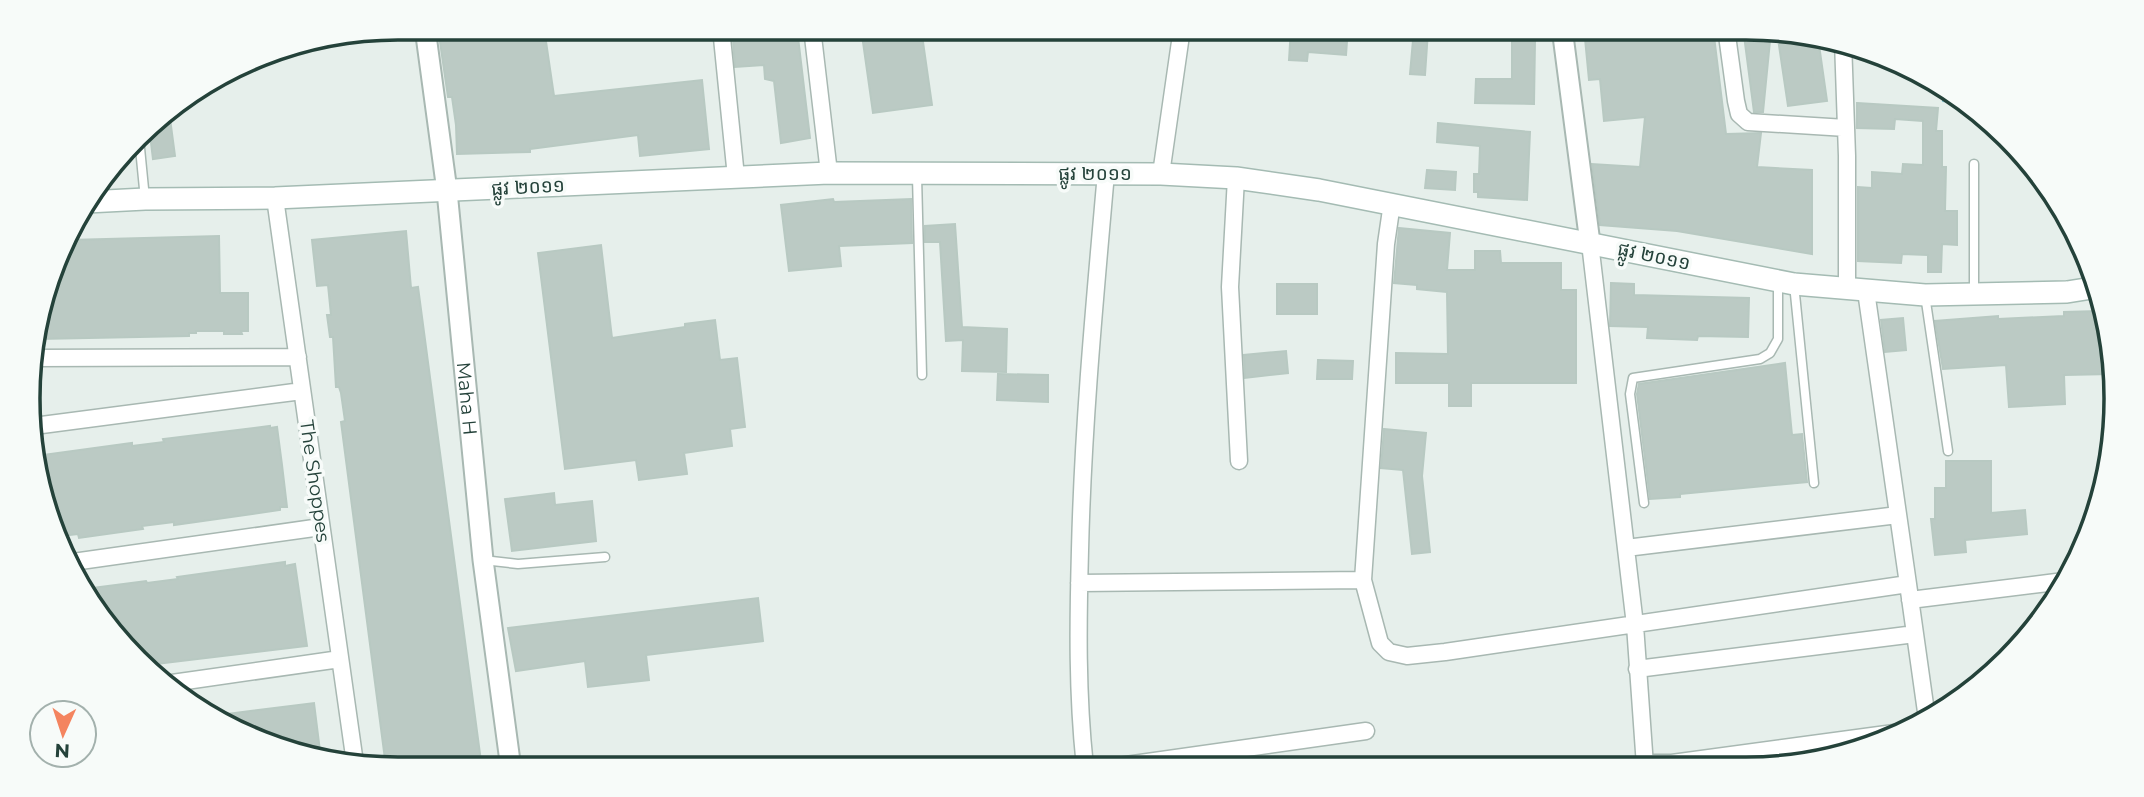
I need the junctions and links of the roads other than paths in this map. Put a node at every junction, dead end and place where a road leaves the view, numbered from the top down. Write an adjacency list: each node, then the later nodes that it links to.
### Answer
1 (427, 40): 17 (street, Maha H)
2 (721, 40): 15 (street)
3 (813, 40): 11 (street)
4 (1180, 40): 14 (street)
5 (1564, 40): 22 (street)
6 (1728, 40): 8 (street)
7 (1843, 54): 8 (street)
8 (1846, 128): 24 (street)
9 (140, 150): 19 (lane)
10 (1974, 164): 26 (lane)
11 (829, 173): 12 (main road, ផ្លូវ ២០១១); 15 (main road, ផ្លូវ ២០១១)
12 (917, 173): 13 (main road, ផ្លូវ ២០១១); 30 (lane)
13 (1106, 173): 14 (main road, ផ្លូវ ២០១១); 45 (street)
14 (1161, 174): 16 (main road, ផ្លូវ ២០១១)
15 (736, 177): 17 (main road, ផ្លូវ ២០១១)
16 (1236, 178): 21 (main road, ផ្លូវ ២០១១); 34 (street)
17 (447, 191): 18 (main road, ផ្លូវ ២០១១); 41 (street, Maha H)
18 (275, 198): 19 (main road, ផ្លូវ ២០១១); 28 (street, The Shoppes)
19 (145, 199): 20 (main road, ផ្លូវ ២០១១)
20 (99, 201)
21 (1392, 203): 22 (main road, ផ្លូវ ២០១១); 43 (street)
22 (1590, 243): 23 (main road, ផ្លូវ ២០១១); 39 (street)
23 (1786, 283): 24 (main road, ផ្លូវ ២០១១); 35 (lane); 36 (lane)
24 (1856, 289): 27 (main road, ផ្លូវ ២០១១); 37 (street)
25 (2087, 289): 26 (main road, ផ្លូវ ២០១១)
26 (1974, 294): 27 (main road, ផ្លូវ ២០១១)
27 (1925, 295): 33 (lane)
28 (298, 357): 29 (street); 31 (street, The Shoppes)
29 (42, 358)
30 (922, 375)
31 (302, 391): 32 (street); 38 (street, The Shoppes)
32 (41, 425)
33 (1948, 451)
34 (1239, 461)
35 (1814, 484)
36 (1644, 503)
37 (1898, 515): 39 (street); 46 (street)
38 (321, 527): 42 (street); 49 (street, The Shoppes)
39 (1626, 548): 47 (street)
40 (605, 557): 41 (lane)
41 (483, 560): 56 (street, Maha H)
42 (79, 561)
43 (1363, 580): 45 (street); 47 (street)
44 (2054, 582): 46 (street)
45 (1079, 583): 57 (street)
46 (1909, 592): 47 (street); 48 (street)
47 (1635, 625): 50 (street)
48 (1915, 634): 50 (street); 52 (street)
49 (340, 659): 51 (street); 55 (street, The Shoppes)
50 (1637, 669): 59 (street)
51 (179, 682)
52 (1928, 707)
53 (1366, 731): 58 (street)
54 (1863, 737): 60 (street)
55 (354, 754)
56 (509, 757)
57 (1084, 757)
58 (1183, 757)
59 (1644, 757)
60 (1716, 757)

